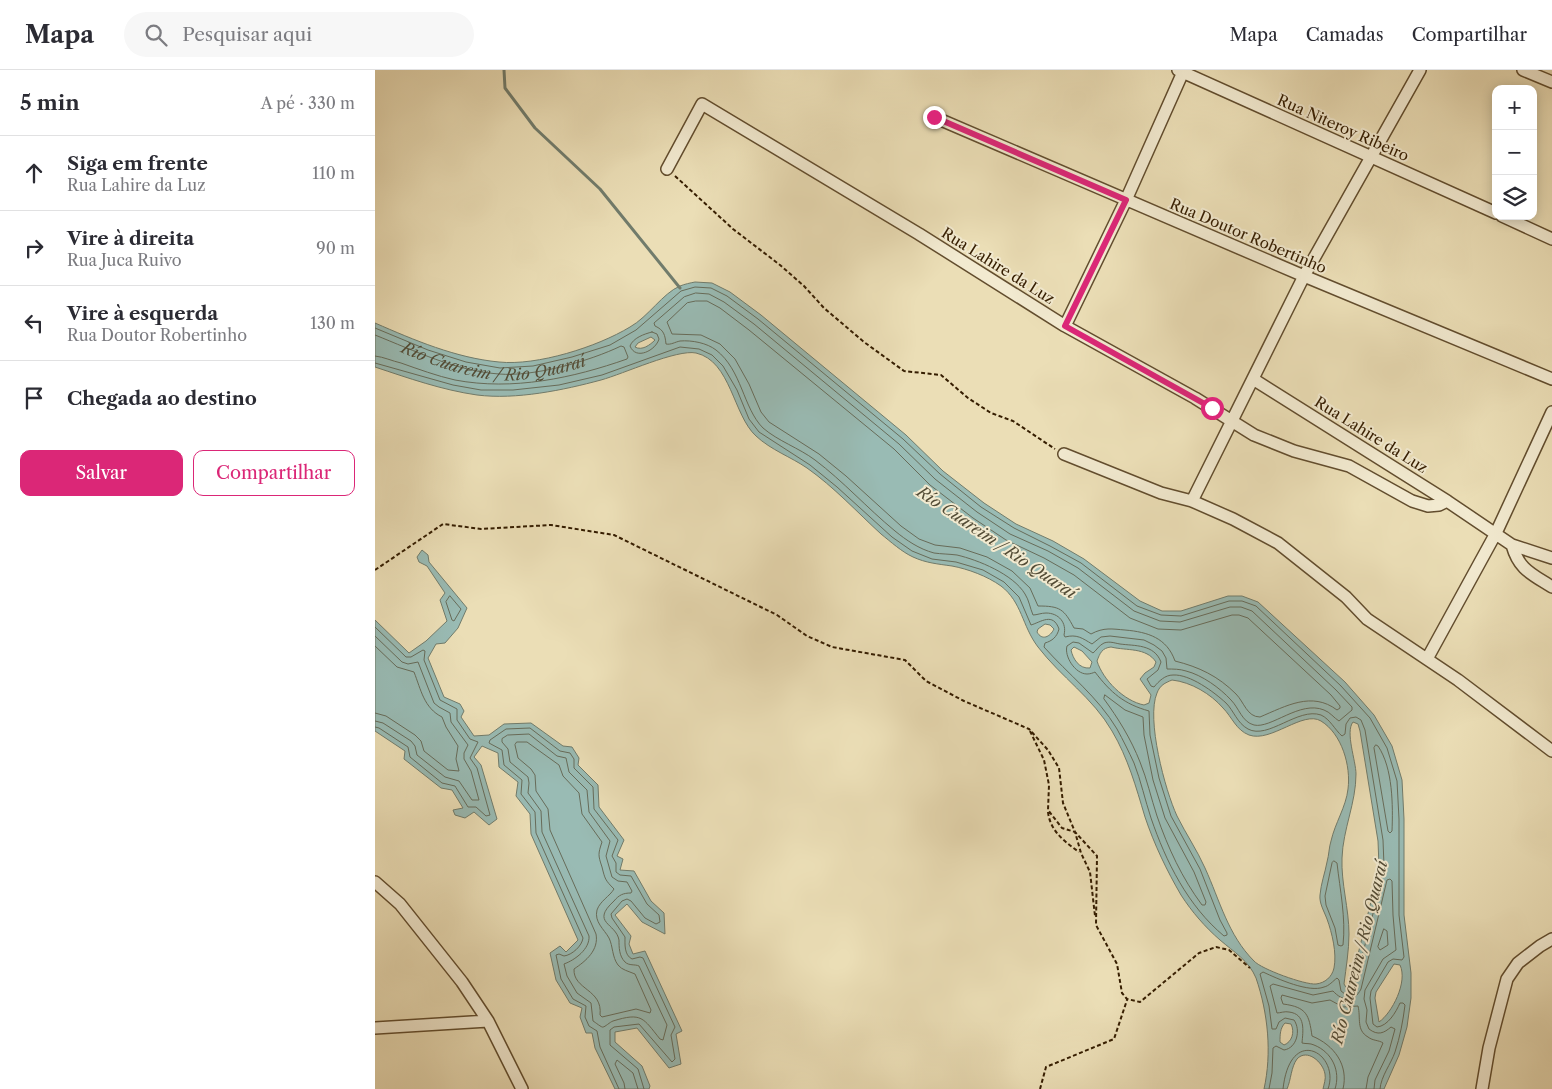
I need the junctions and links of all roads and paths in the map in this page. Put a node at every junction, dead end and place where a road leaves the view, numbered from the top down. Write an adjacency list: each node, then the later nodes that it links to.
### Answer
1 (1420, 70): 6 (street)
2 (1523, 70): 4 (street)
3 (1180, 71): 6 (street, Rua Niteroy Ribeiro); 8 (street)
4 (1552, 82)
5 (934, 117): 8 (street, Rua Doutor Robertinho)
6 (1371, 157): 9 (street, Rua Niteroy Ribeiro); 12 (street)
7 (667, 169): 13 (street, Rua Lahire da Luz); 18 (path)
8 (1126, 200): 12 (street, Rua Doutor Robertinho); 13 (street)
9 (1492, 211)
10 (1511, 220): 11 (street)
11 (1552, 238)
12 (1304, 276): 14 (street); 15 (street, Rua Doutor Robertinho)
13 (1065, 326): 17 (street, Rua Lahire da Luz)
14 (1253, 379): 17 (street); 20 (street, Rua Lahire da Luz)
15 (1552, 379)
16 (1552, 412): 21 (street)
17 (1231, 421): 19 (street); 20 (street, Rua Lahire da Luz)
18 (1064, 454): 19 (street)
19 (1192, 501): 26 (street)
20 (1447, 501): 21 (street, Rua Lahire da Luz)
21 (1496, 533): 22 (street, Rua Lahire da Luz); 26 (street)
22 (1513, 545): 23 (street); 25 (street)
23 (1552, 558)
24 (375, 570): 27 (path)
25 (1552, 587)
26 (1427, 659): 28 (street)
27 (1029, 729): 29 (path); 30 (path)
28 (1552, 751)
29 (1048, 810): 30 (path); 31 (path)
30 (1075, 832): 31 (path); 33 (path)
31 (1081, 853): 33 (path)
32 (375, 882): 37 (street)
33 (1096, 925): 36 (path)
34 (1552, 939): 41 (street)
35 (1249, 968): 36 (path)
36 (1127, 999): 40 (path)
37 (488, 1021): 38 (street); 39 (street)
38 (375, 1028)
39 (522, 1089)
40 (1039, 1089)
41 (1482, 1089)

